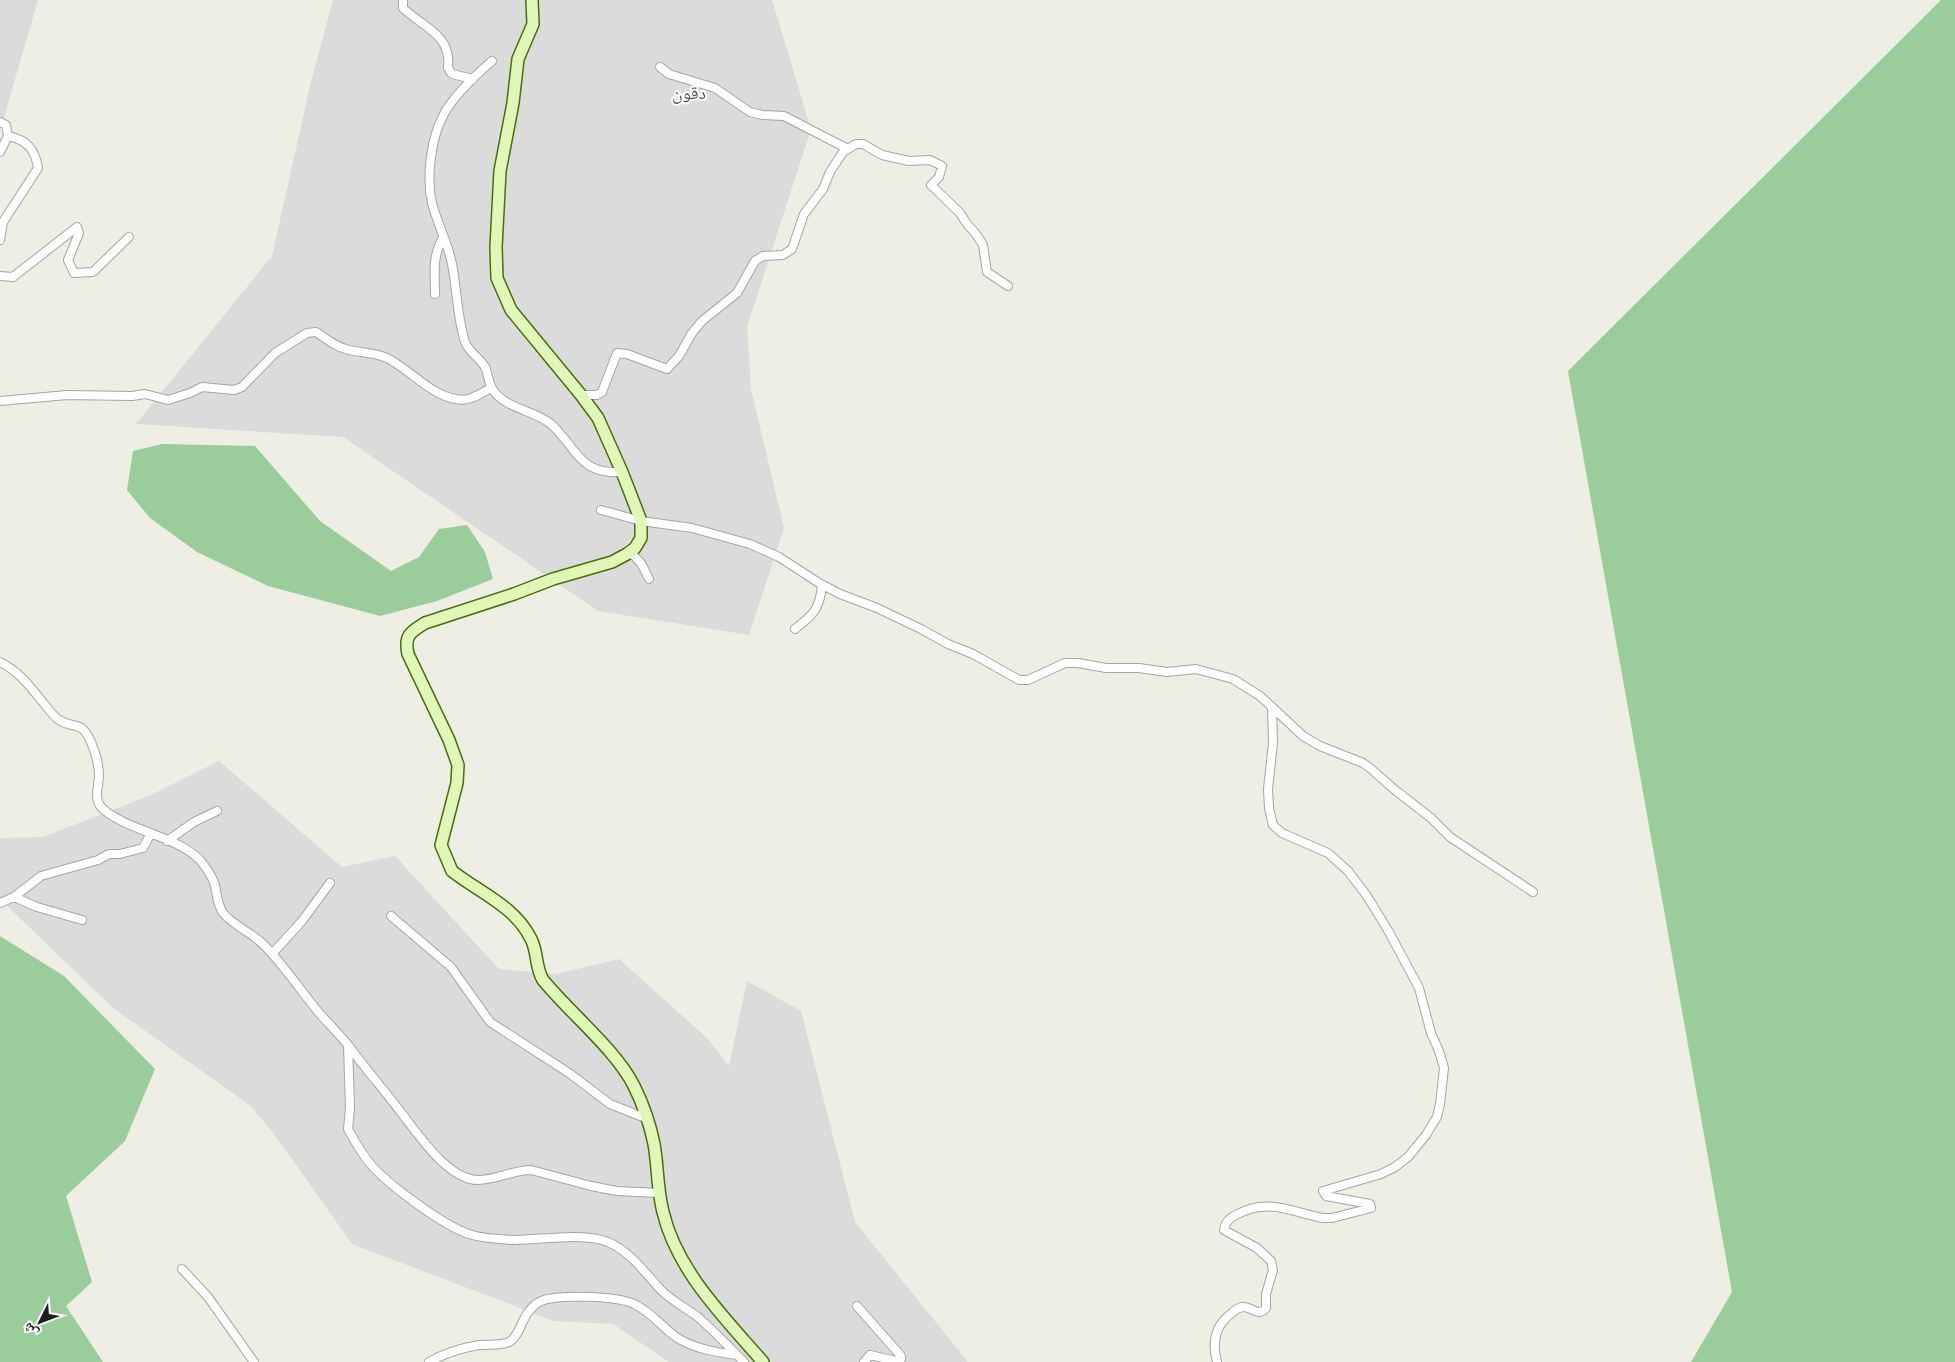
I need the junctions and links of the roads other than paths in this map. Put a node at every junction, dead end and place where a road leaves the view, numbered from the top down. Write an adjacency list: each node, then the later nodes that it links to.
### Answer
1 (403, 0): 5 (street)
2 (532, 0): 17 (main road)
3 (492, 60): 5 (street)
4 (660, 67): 8 (street)
5 (473, 79): 11 (street)
6 (0, 122): 7 (street)
7 (8, 136): 9 (street); 12 (street)
8 (848, 149): 14 (street); 17 (street)
9 (0, 152)
10 (129, 237): 13 (street)
11 (443, 238): 15 (street); 16 (street)
12 (0, 240)
13 (0, 276)
14 (1008, 286)
15 (435, 294)
16 (491, 388): 18 (street); 19 (street)
17 (581, 395): 19 (main road)
18 (0, 401)
19 (622, 472): 21 (main road)
20 (601, 510): 21 (street)
21 (641, 521): 22 (main road); 24 (street)
22 (630, 552): 23 (street); 39 (main road)
23 (649, 580)
24 (822, 585): 25 (street); 27 (street)
25 (795, 630)
26 (0, 662): 29 (street)
27 (1272, 707): 32 (street); 49 (street)
28 (217, 811): 30 (street)
29 (151, 833): 30 (street); 33 (street)
30 (168, 841): 37 (street)
31 (330, 883): 37 (street)
32 (1533, 892)
33 (14, 898): 34 (street); 36 (street)
34 (0, 903)
35 (391, 916): 39 (street)
36 (82, 920)
37 (272, 954): 38 (street)
38 (348, 1045): 40 (street); 43 (street)
39 (648, 1119): 40 (main road)
40 (659, 1193): 47 (main road)
41 (182, 1269): 44 (street)
42 (857, 1306): 48 (street)
43 (737, 1355): 45 (street); 46 (street)
44 (254, 1362)
45 (429, 1362)
46 (744, 1362)
47 (763, 1362)
48 (864, 1362)
49 (1217, 1362)

